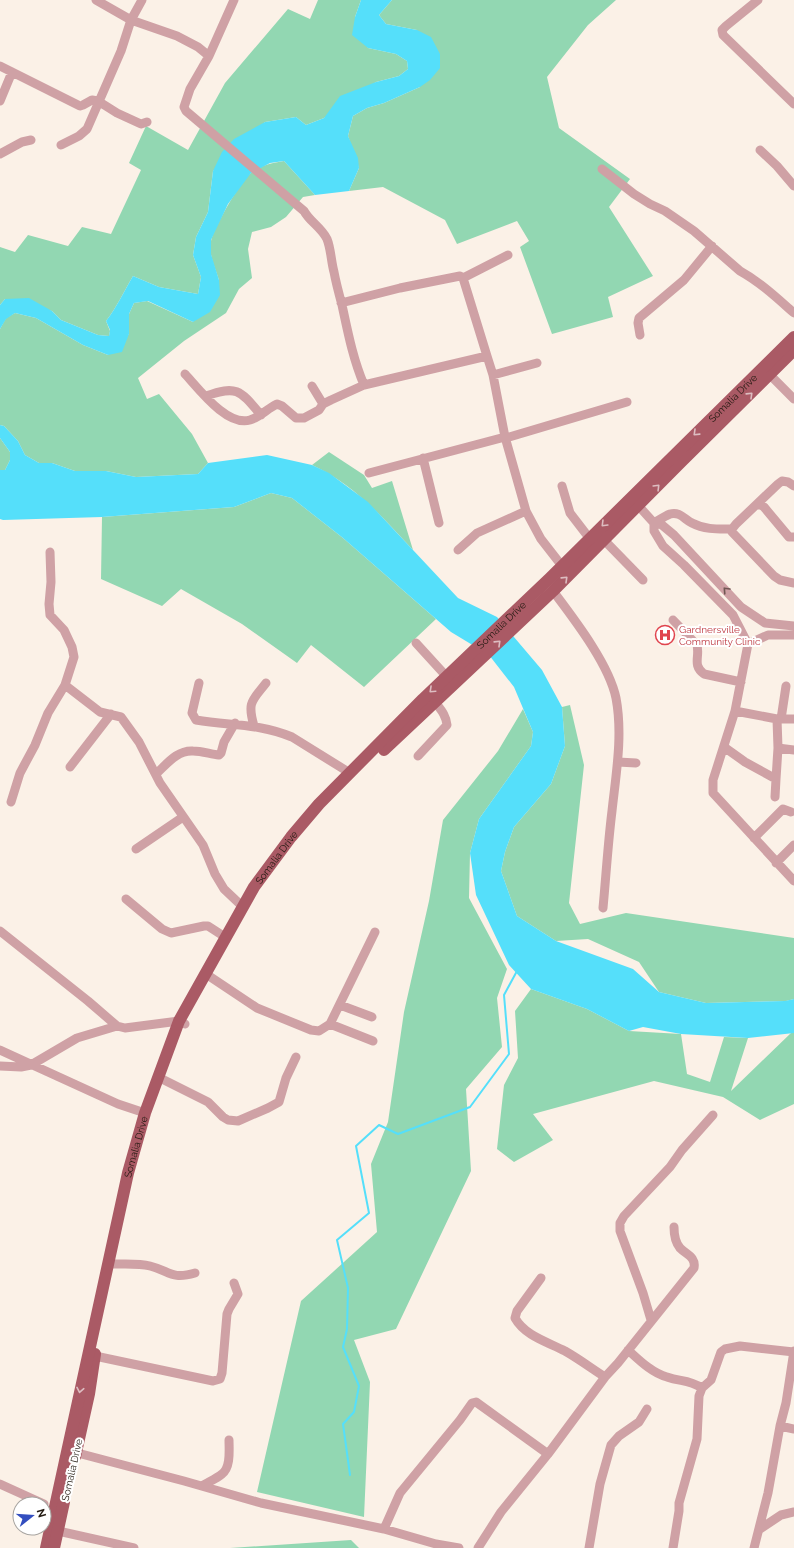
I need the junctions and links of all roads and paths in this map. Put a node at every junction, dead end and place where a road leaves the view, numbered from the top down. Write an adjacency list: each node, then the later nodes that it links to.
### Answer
1 (96, 0): 5 (street)
2 (142, 0): 5 (street)
3 (234, 0): 6 (street)
4 (758, 0): 11 (street)
5 (131, 20): 6 (street); 10 (street)
6 (209, 56): 22 (street)
7 (0, 66): 8 (street)
8 (12, 72): 9 (street); 10 (street)
9 (0, 101)
10 (98, 101): 12 (street); 14 (street)
11 (794, 104)
12 (147, 122)
13 (31, 140): 16 (street)
14 (61, 145)
15 (760, 150): 18 (street)
16 (0, 154)
17 (602, 169): 19 (street)
18 (794, 186)
19 (712, 246): 23 (street); 24 (street)
20 (508, 254): 21 (street)
21 (463, 278): 22 (street); 27 (street)
22 (341, 303): 32 (street)
23 (794, 313)
24 (640, 335)
25 (794, 337): 29 (main road, Somalia Drive)
26 (794, 351): 29 (main road, Somalia Drive)
27 (487, 356): 31 (street); 32 (street)
28 (537, 363): 31 (street)
29 (767, 371): 35 (street); 44 (main road, Somalia Drive)
30 (186, 374): 34 (street)
31 (493, 375): 39 (street)
32 (364, 385): 37 (street)
33 (312, 386): 37 (street)
34 (206, 396): 38 (street); 38 (street)
35 (794, 398)
36 (627, 402): 39 (street)
37 (324, 404): 38 (street)
38 (261, 415)
39 (506, 438): 40 (street); 46 (street)
40 (422, 458): 41 (street); 47 (street)
41 (369, 473)
42 (562, 486): 51 (street)
43 (794, 486): 45 (street)
44 (635, 501): 48 (street); 51 (main road, Somalia Drive, one-way to 51); 52 (main road, Somalia Drive)
45 (757, 505): 49 (street); 50 (street)
46 (526, 511): 53 (street); 57 (street)
47 (439, 523)
48 (654, 523): 49 (street); 55 (street); 56 (street)
49 (732, 529): 59 (street)
50 (794, 537)
51 (590, 539): 57 (main road, Somalia Drive)
52 (604, 540): 58 (street); 60 (main road, Somalia Drive, one-way to 52)
53 (458, 550)
54 (50, 552): 76 (street)
55 (694, 556): 56 (street); 61 (street, one-way to 55)
56 (684, 565): 62 (street)
57 (562, 566): 64 (main road, Somalia Drive)
58 (643, 580)
59 (794, 582)
60 (553, 591): 64 (main road, Somalia Drive); 89 (street)
61 (741, 607): 62 (street); 65 (street)
62 (733, 615): 70 (street)
63 (672, 620): 73 (street)
64 (513, 621): 71 (main road, Somalia Drive)
65 (765, 623): 66 (street); 67 (street)
66 (794, 626)
67 (768, 635): 68 (street); 70 (street)
68 (794, 635)
69 (416, 643): 72 (street)
70 (748, 644): 73 (street)
71 (475, 658): 72 (main road, Somalia Drive); 78 (main road, Somalia Drive)
72 (447, 677): 92 (main road, Somalia Drive, one-way to 92)
73 (741, 682): 79 (street)
74 (198, 683): 83 (street)
75 (266, 683): 84 (street)
76 (65, 685): 80 (street); 96 (street)
77 (786, 686): 81 (street)
78 (435, 702): 88 (street); 110 (main road, Somalia Drive)
79 (735, 711): 81 (street); 85 (street)
80 (111, 714): 91 (street); 93 (street)
81 (779, 719): 82 (street); 86 (street)
82 (794, 719)
83 (235, 723): 84 (street); 93 (street)
84 (254, 726): 92 (street)
85 (724, 747): 94 (street); 99 (street)
86 (778, 748): 87 (street); 94 (street)
87 (794, 750)
88 (418, 756)
89 (618, 762): 90 (street); 106 (street)
90 (636, 764)
91 (70, 767)
92 (350, 773): 105 (main road, Somalia Drive)
93 (156, 774): 98 (street)
94 (776, 779): 95 (street)
95 (775, 797)
96 (11, 802)
97 (790, 812): 99 (street)
98 (183, 817): 101 (street); 105 (street)
99 (754, 838): 102 (street)
100 (794, 845): 102 (street)
101 (136, 849)
102 (776, 863): 103 (street)
103 (794, 881)
104 (126, 899): 109 (street)
105 (242, 907): 109 (main road, Somalia Drive)
106 (603, 908)
107 (0, 930): 115 (street)
108 (375, 932): 111 (street)
109 (225, 937): 113 (main road, Somalia Drive)
110 (209, 976): 113 (main road, Somalia Drive); 114 (street)
111 (340, 1005): 112 (street); 114 (street)
112 (372, 1017)
113 (182, 1022): 115 (street); 121 (main road, Somalia Drive); 122 (main road, Somalia Drive)
114 (330, 1024): 116 (street)
115 (117, 1026): 119 (street)
116 (373, 1041)
117 (0, 1050): 119 (street)
118 (296, 1057): 121 (street)
119 (31, 1065): 120 (street); 122 (street)
120 (0, 1066)
121 (162, 1079): 125 (main road, Somalia Drive)
122 (145, 1113): 139 (main road, Somalia Drive, one-way to 139)
123 (713, 1115): 129 (street)
124 (674, 1227): 129 (street)
125 (113, 1264): 126 (street); 132 (main road, Somalia Drive)
126 (195, 1273)
127 (541, 1278): 133 (street)
128 (234, 1283): 132 (street)
129 (651, 1320): 130 (street)
130 (628, 1350): 133 (street); 134 (street)
131 (794, 1351): 134 (street); 136 (street)
132 (94, 1356): 139 (main road, Somalia Drive)
133 (605, 1377): 140 (street)
134 (702, 1388): 156 (street)
135 (647, 1409): 155 (street)
136 (780, 1426): 137 (street); 147 (street)
137 (794, 1429)
138 (229, 1440): 142 (street)
139 (72, 1451): 142 (street); 144 (main road, Somalia Drive); 148 (main road, Somalia Drive)
140 (548, 1454): 146 (street); 154 (street)
141 (0, 1484): 143 (street)
142 (202, 1486): 146 (street)
143 (26, 1496)
144 (52, 1496)
145 (794, 1512): 147 (street)
146 (380, 1529): 153 (street)
147 (760, 1529): 157 (street)
148 (58, 1531): 151 (main road, Somalia Drive); 152 (street)
149 (46, 1536): 150 (main road, Somalia Drive)
150 (46, 1548)
151 (54, 1548)
152 (134, 1548)
153 (459, 1548)
154 (478, 1548)
155 (589, 1548)
156 (673, 1548)
157 (754, 1548)

